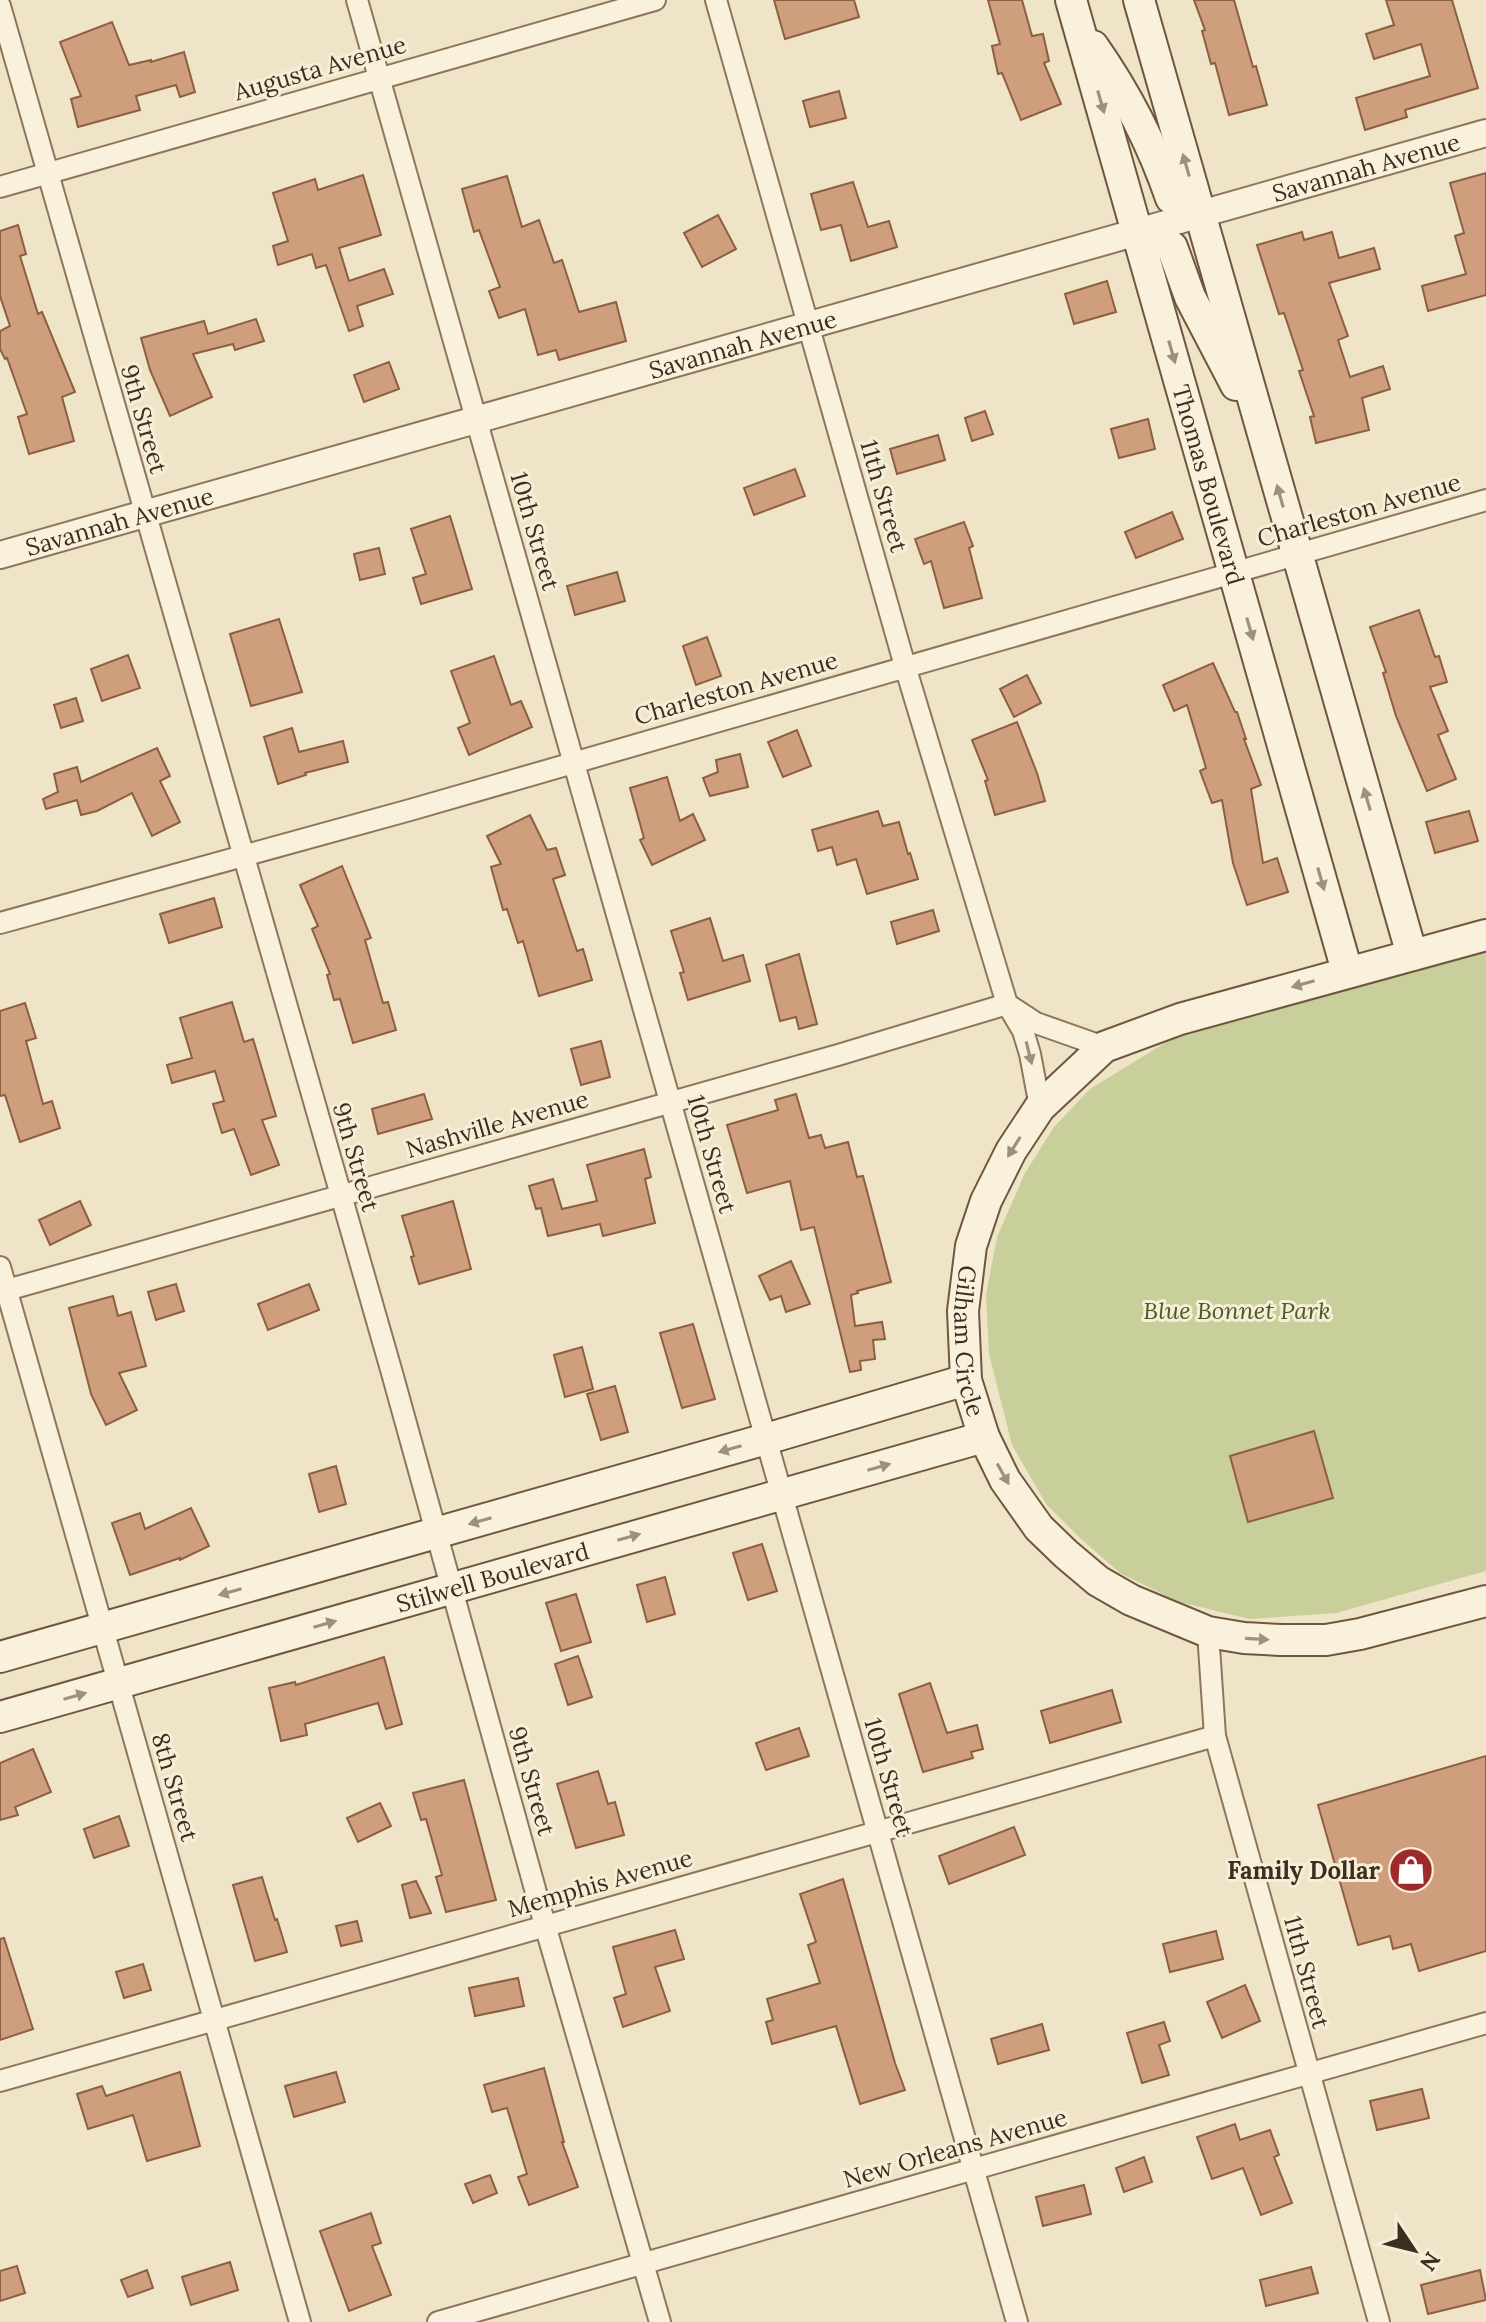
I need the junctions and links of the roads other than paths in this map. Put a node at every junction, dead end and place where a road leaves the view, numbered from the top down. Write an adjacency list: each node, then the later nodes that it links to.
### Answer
1 (357, 0): 7 (street, 10th Street)
2 (655, 0): 7 (street, Augusta Avenue)
3 (716, 0): 13 (street, 11th Street)
4 (1139, 0): 11 (main road, one-way to 4)
5 (0, 6): 9 (street, 9th Street)
6 (1075, 12): 11 (main road); 12 (main road, Thomas Boulevard, one-way to 12)
7 (380, 78): 9 (street, Augusta Avenue); 14 (street, 10th Street)
8 (1486, 133): 11 (street, Savannah Avenue)
9 (48, 174): 10 (street, Augusta Avenue); 17 (street, 9th Street)
10 (0, 187)
11 (1200, 215): 12 (street, Savannah Avenue); 15 (main road)
12 (1138, 233): 13 (street, Savannah Avenue); 15 (main road); 20 (main road, Thomas Boulevard, one-way to 20)
13 (809, 326): 14 (street, Savannah Avenue); 21 (street, 11th Street)
14 (477, 419): 17 (street, Savannah Avenue); 22 (street, 10th Street)
15 (1258, 420): 19 (main road, one-way to 15)
16 (1486, 500): 19 (street, Charleston Avenue)
17 (144, 514): 18 (street, Savannah Avenue); 23 (street, 9th Street)
18 (0, 555)
19 (1297, 555): 20 (street, Charleston Avenue); 26 (main road, one-way to 19)
20 (1234, 573): 21 (street, Charleston Avenue); 27 (main road, Thomas Boulevard, one-way to 27)
21 (905, 666): 22 (street, Charleston Avenue); 28 (street, 11th Street)
22 (574, 762): 23 (street, Charleston Avenue); 30 (street, 10th Street)
23 (243, 857): 24 (street, Charleston Avenue); 32 (street, 9th Street)
24 (0, 923)
25 (1486, 935): 26 (main road, Gilham Circle)
26 (1412, 955): 27 (main road, Gilham Circle)
27 (1347, 971): 29 (main road, Gilham Circle, one-way to 29)
28 (1007, 1004): 29 (street); 30 (street, Nashville Avenue); 31 (street, 11th Street, one-way to 31)
29 (1104, 1047): 31 (main road, Gilham Circle)
30 (671, 1102): 32 (street, Nashville Avenue); 37 (street, 10th Street)
31 (1040, 1107): 35 (main road, Gilham Circle, one-way to 35)
32 (340, 1196): 34 (street, Nashville Avenue); 39 (street, 9th Street)
33 (0, 1267): 34 (street, 8th Street)
34 (3, 1291): 42 (street, 8th Street)
35 (966, 1380): 36 (main road, Gilham Circle); 37 (main road)
36 (984, 1437): 38 (main road, Stilwell Boulevard, one-way to 36); 43 (main road, Gilham Circle, one-way to 43)
37 (766, 1439): 38 (street, 10th Street); 39 (main road, one-way to 39)
38 (782, 1494): 40 (main road, Stilwell Boulevard, one-way to 38); 48 (street, 10th Street)
39 (437, 1533): 40 (street, 9th Street); 42 (main road, one-way to 42)
40 (452, 1588): 45 (main road, Stilwell Boulevard, one-way to 40); 49 (street, 9th Street)
41 (1486, 1601): 43 (main road, Gilham Circle, one-way to 41)
42 (103, 1628): 44 (main road); 45 (street, 8th Street)
43 (1208, 1632): 47 (street, 11th Street)
44 (0, 1657)
45 (119, 1683): 46 (main road, Stilwell Boulevard, one-way to 45); 50 (street, 8th Street)
46 (0, 1717)
47 (1215, 1736): 48 (street, Memphis Avenue); 52 (street, 11th Street)
48 (878, 1832): 49 (street, Memphis Avenue); 54 (street, 10th Street)
49 (545, 1925): 50 (street, Memphis Avenue); 55 (street, 9th Street)
50 (214, 2020): 53 (street, Memphis Avenue); 56 (street, 8th Street)
51 (1486, 2023): 52 (street, New Orleans Avenue)
52 (1308, 2075): 54 (street, New Orleans Avenue); 60 (street, 11th Street)
53 (0, 2081)
54 (973, 2170): 55 (street, New Orleans Avenue); 59 (street, 10th Street)
55 (643, 2264): 57 (street, New Orleans Avenue); 58 (street, 9th Street)
56 (300, 2322)
57 (438, 2322)
58 (660, 2322)
59 (1017, 2322)
60 (1379, 2322)

